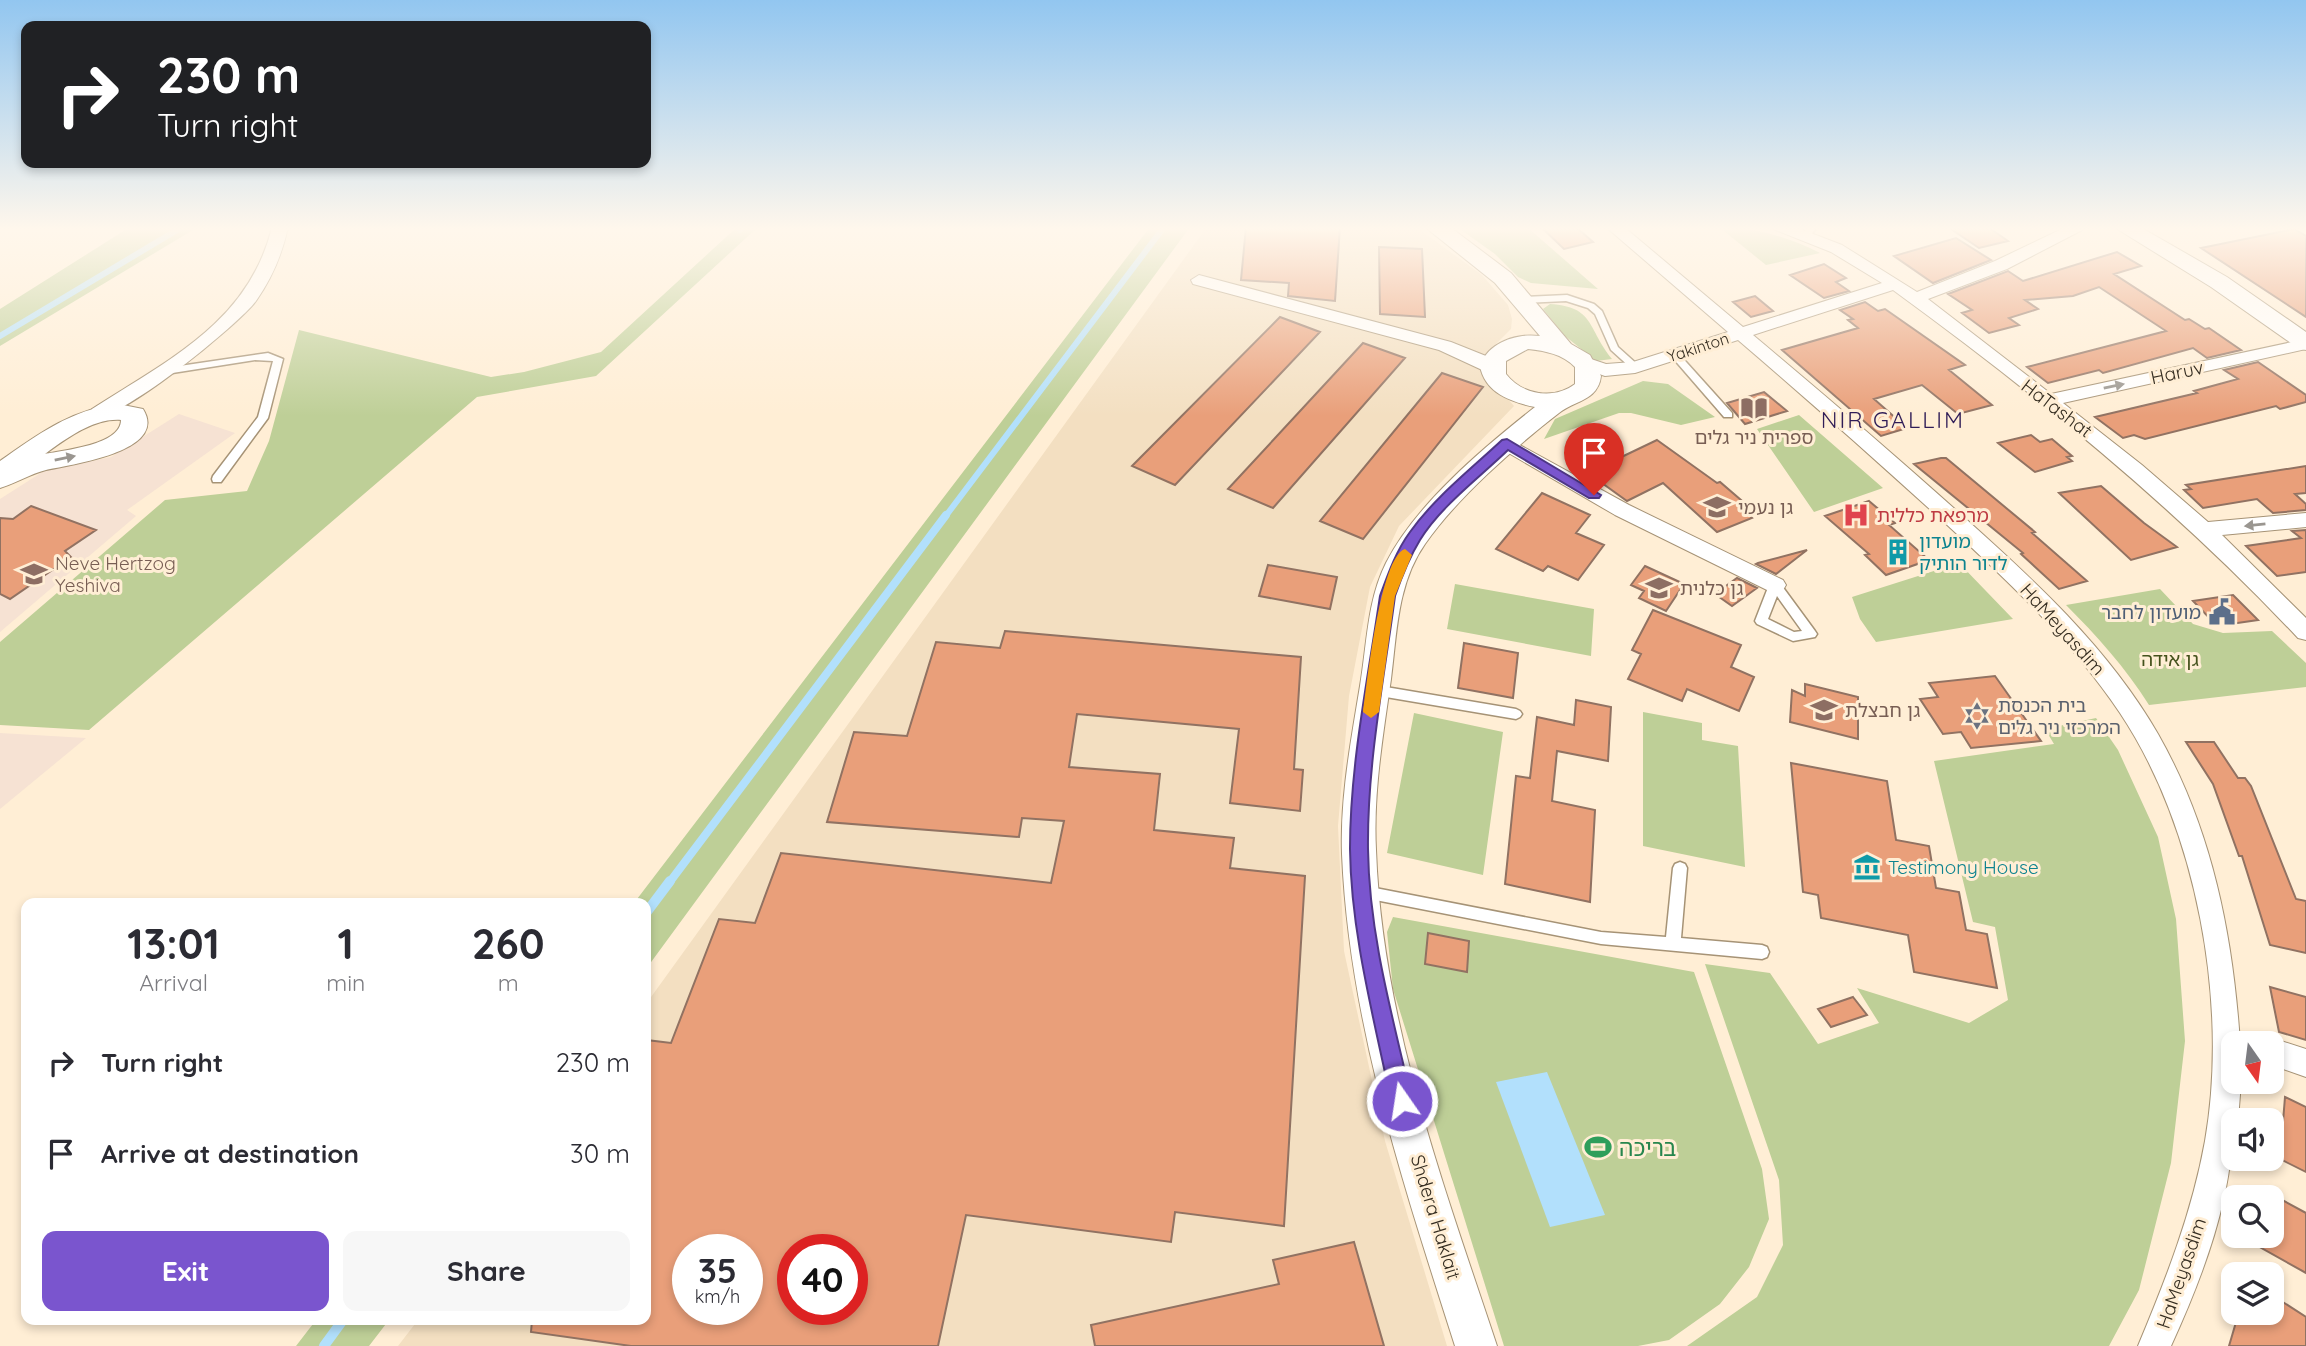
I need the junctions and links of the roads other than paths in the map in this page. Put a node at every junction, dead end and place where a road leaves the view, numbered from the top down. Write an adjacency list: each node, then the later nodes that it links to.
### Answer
1 (254, 290): 18 (street)
2 (1236, 290): 14 (street)
3 (1511, 290): 10 (street)
4 (1688, 290): 11 (street, HaMeyasdim)
5 (1878, 290): 11 (street, Yakinton)
6 (1900, 290): 9 (street, HaTashat)
7 (1937, 290): 9 (street)
8 (2230, 290): 12 (street)
9 (1913, 299): 22 (street, HaTashat)
10 (1526, 306): 13 (street); 14 (street); 17 (lane)
11 (1741, 334): 15 (street, Yakinton); 38 (street, HaMeyasdim)
12 (2306, 343): 22 (street, Haruv, one-way to 12)
13 (1562, 348): 14 (street); 16 (street)
14 (1505, 354): 20 (street)
15 (1675, 355): 17 (street, Yakinton); 24 (lane)
16 (1582, 362): 17 (street, Yakinton); 19 (street)
17 (1629, 368): 19 (street, Yakinton)
18 (159, 372): 23 (street); 27 (lane)
19 (1586, 386): 21 (street)
20 (1513, 392): 21 (street); 25 (street)
21 (1560, 400): 25 (street, Shdera Haklait)
22 (2047, 401): 29 (street, HaTashat)
23 (99, 413): 26 (street); 26 (street, one-way to 23)
24 (1728, 415)
25 (1515, 436): 30 (street); 32 (street, Shdera Haklait)
26 (0, 476)
27 (217, 480)
28 (2306, 520): 29 (street, one-way to 29)
29 (2204, 530): 31 (street, HaTashat)
30 (1775, 585): 30 (lane)
31 (2306, 632)
32 (1374, 690): 33 (lane); 35 (street, Shdera Haklait)
33 (1516, 714)
34 (1680, 868): 36 (lane)
35 (1362, 891): 36 (lane); 42 (street, Shdera Haklait)
36 (1673, 944): 37 (lane)
37 (1762, 952)
38 (2232, 1031)
39 (2284, 1056): 40 (street)
40 (2306, 1063)
41 (2225, 1094): 43 (street, HaMeyasdim)
42 (1476, 1346)
43 (2154, 1346)

